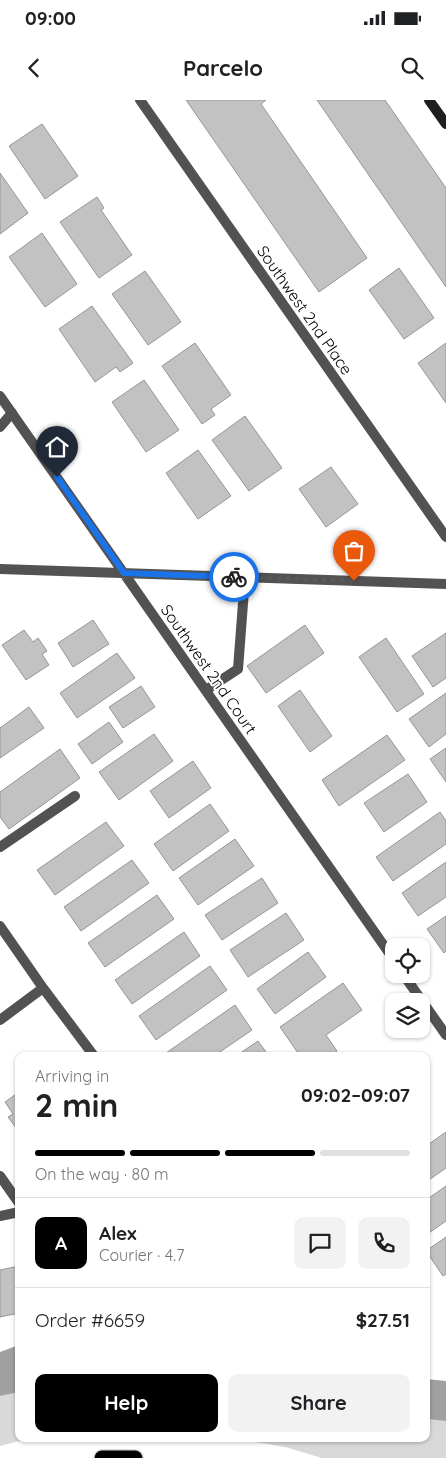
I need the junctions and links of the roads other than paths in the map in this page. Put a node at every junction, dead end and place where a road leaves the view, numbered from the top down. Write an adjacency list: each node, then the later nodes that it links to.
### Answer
1 (140, 100): 7 (street, Southwest 2nd Place)
2 (429, 100): 3 (street)
3 (446, 124)
4 (0, 396): 5 (street, Southwest 2nd Court)
5 (12, 413): 6 (street); 9 (street, Southwest 2nd Court)
6 (0, 427)
7 (446, 537)
8 (0, 569): 9 (street)
9 (124, 573): 10 (street); 12 (street, Southwest 2nd Court)
10 (245, 577): 11 (street); 12 (street)
11 (446, 584)
12 (206, 690): 16 (street, Southwest 2nd Court)
13 (75, 796): 14 (street)
14 (0, 847)
15 (0, 926): 18 (street)
16 (385, 947)
17 (409, 983): 20 (street)
18 (43, 988): 19 (street); 21 (street)
19 (0, 1020)
20 (446, 1035)
21 (91, 1052)
22 (0, 1176): 23 (street)
23 (15, 1197)
24 (15, 1213): 25 (street)
25 (0, 1216)
26 (102, 1458): 27 (highway)
27 (135, 1458)

